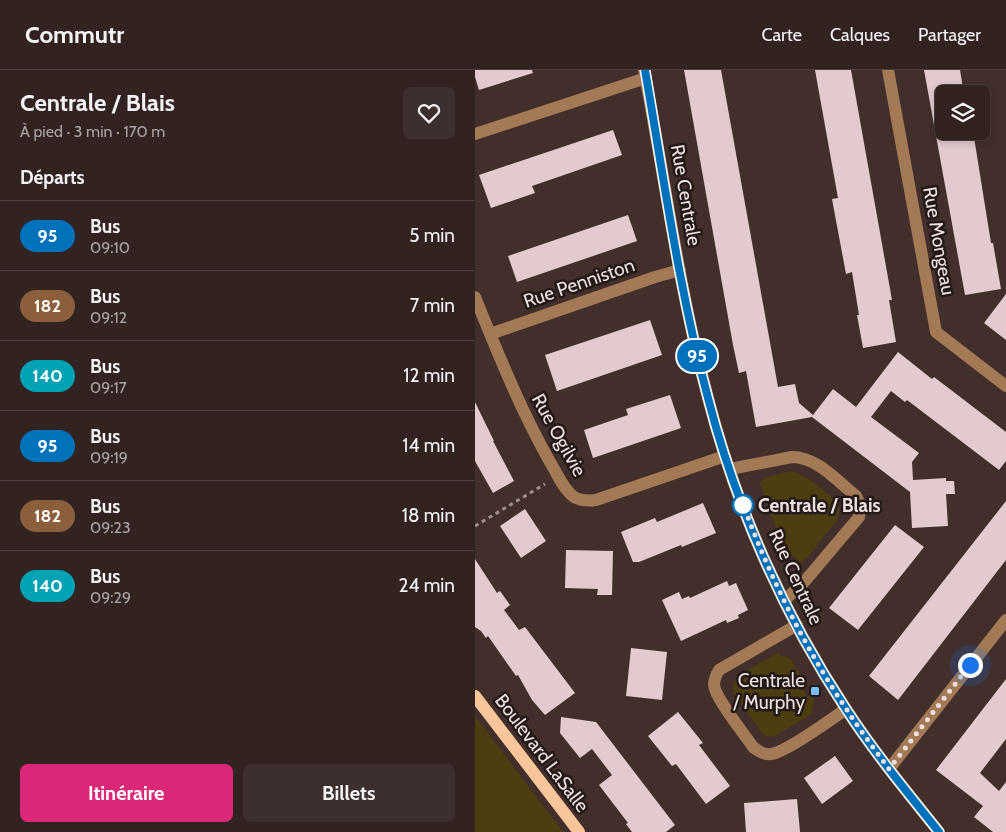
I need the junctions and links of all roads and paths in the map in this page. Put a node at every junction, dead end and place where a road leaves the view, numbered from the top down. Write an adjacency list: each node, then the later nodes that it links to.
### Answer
1 (888, 70): 7 (street, Rue Mongeau)
2 (645, 74): 3 (street); 4 (street, Rue Centrale)
3 (475, 134)
4 (680, 270): 6 (street, Rue Penniston); 8 (street, Rue Centrale)
5 (475, 297): 6 (street, Rue Ogilvie)
6 (490, 334): 8 (street, Rue Ogilvie)
7 (1006, 386)
8 (725, 456): 9 (street, Rue Centrale)
9 (730, 469): 12 (street, Rue Centrale); 12 (street)
10 (545, 484): 11 (path)
11 (475, 526)
12 (785, 600): 14 (street, Rue Centrale)
13 (1006, 620): 17 (street)
14 (797, 626): 16 (street, Rue Centrale); 16 (street)
15 (475, 696): 18 (main road, Boulevard LaSalle)
16 (846, 709): 17 (street, Rue Centrale)
17 (889, 769): 19 (street, Rue Centrale)
18 (579, 832)
19 (939, 832)

